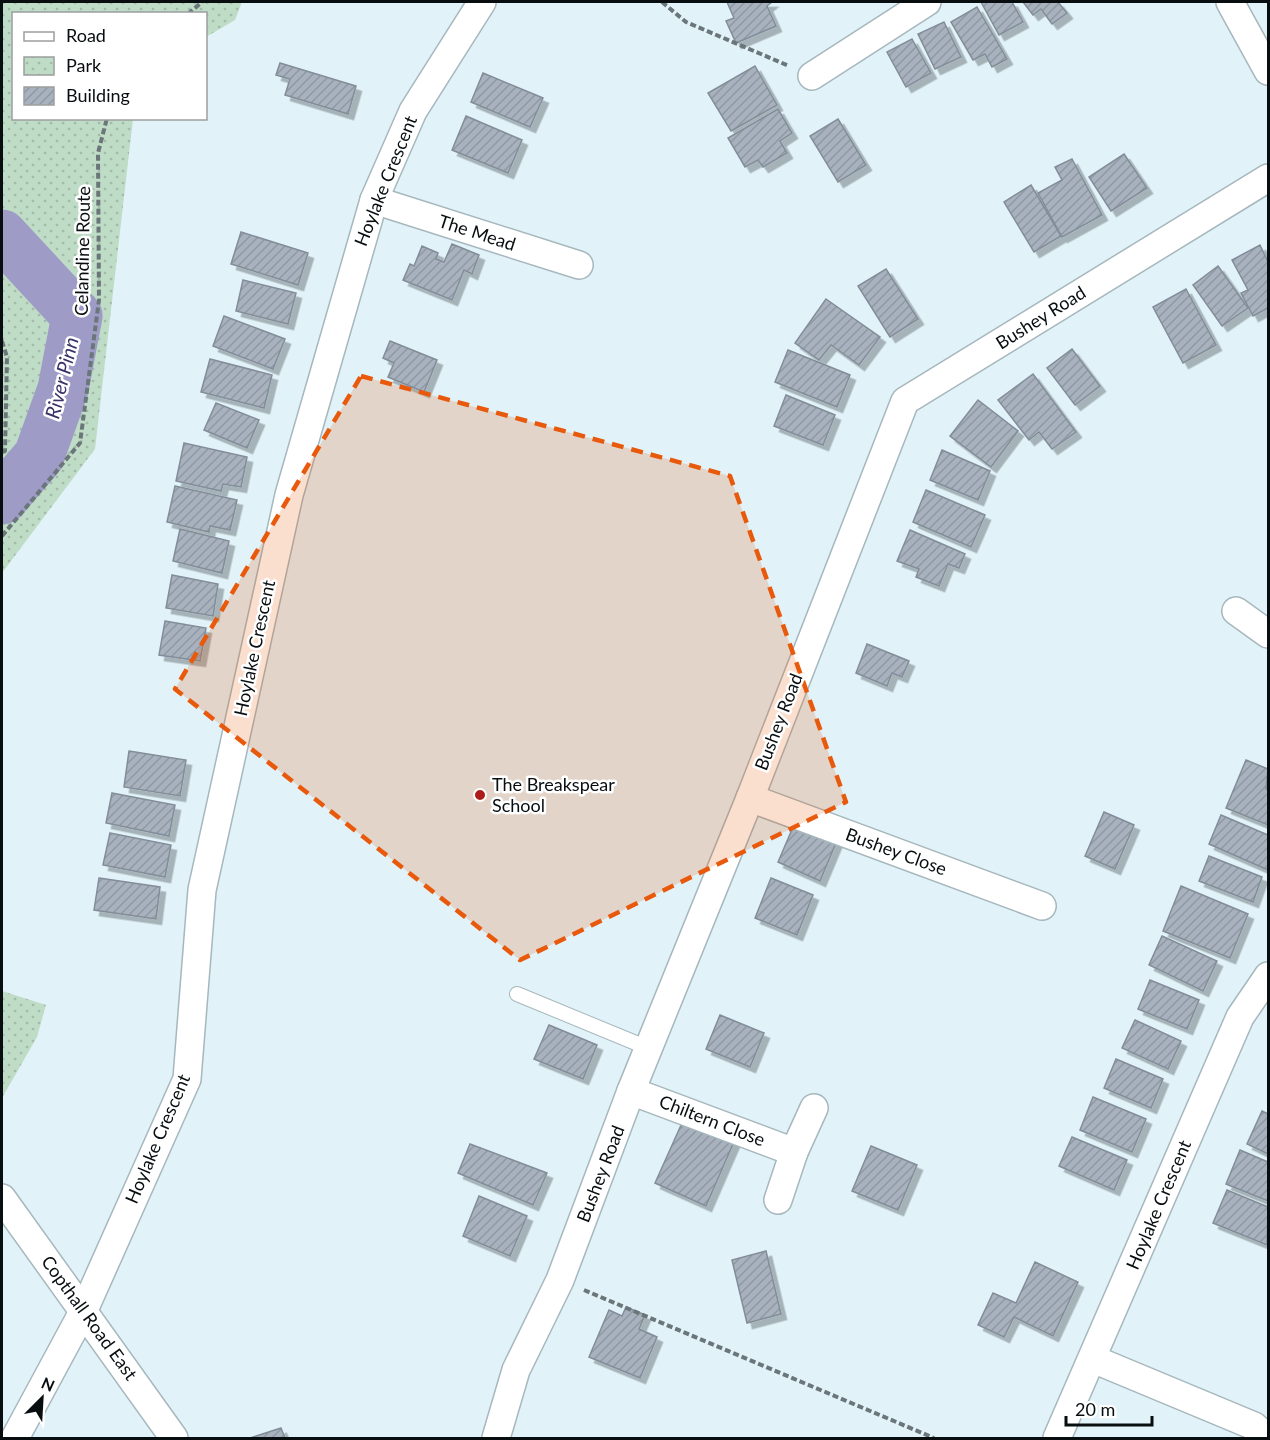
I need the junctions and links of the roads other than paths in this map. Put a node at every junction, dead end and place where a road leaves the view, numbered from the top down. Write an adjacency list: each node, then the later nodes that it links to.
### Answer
1 (482, 2): 7 (street, Hoylake Crescent)
2 (927, 2): 5 (street)
3 (1230, 2): 4 (street)
4 (1269, 71)
5 (812, 75)
6 (1269, 178): 11 (street, Bushey Road)
7 (374, 200): 8 (street, The Mead); 21 (street, Hoylake Crescent)
8 (579, 265)
9 (1236, 611): 10 (street)
10 (1269, 634)
11 (750, 798): 12 (street, Bushey Close); 15 (street, Bushey Road)
12 (1042, 906)
13 (1269, 976): 22 (street, Hoylake Crescent)
14 (517, 994): 15 (lane)
15 (648, 1048): 16 (street, Bushey Road)
16 (631, 1090): 18 (street, Chiltern Close); 25 (street, Bushey Road)
17 (814, 1108): 18 (street)
18 (794, 1152): 20 (street)
19 (2, 1198): 21 (street, Copthall Road East)
20 (778, 1200)
21 (84, 1310): 23 (street, Hoylake Crescent); 24 (street, Copthall Road East)
22 (1093, 1359): 26 (street, Hoylake Crescent); 27 (street)
23 (15, 1438)
24 (174, 1438)
25 (496, 1438)
26 (1057, 1438)
27 (1267, 1438)

